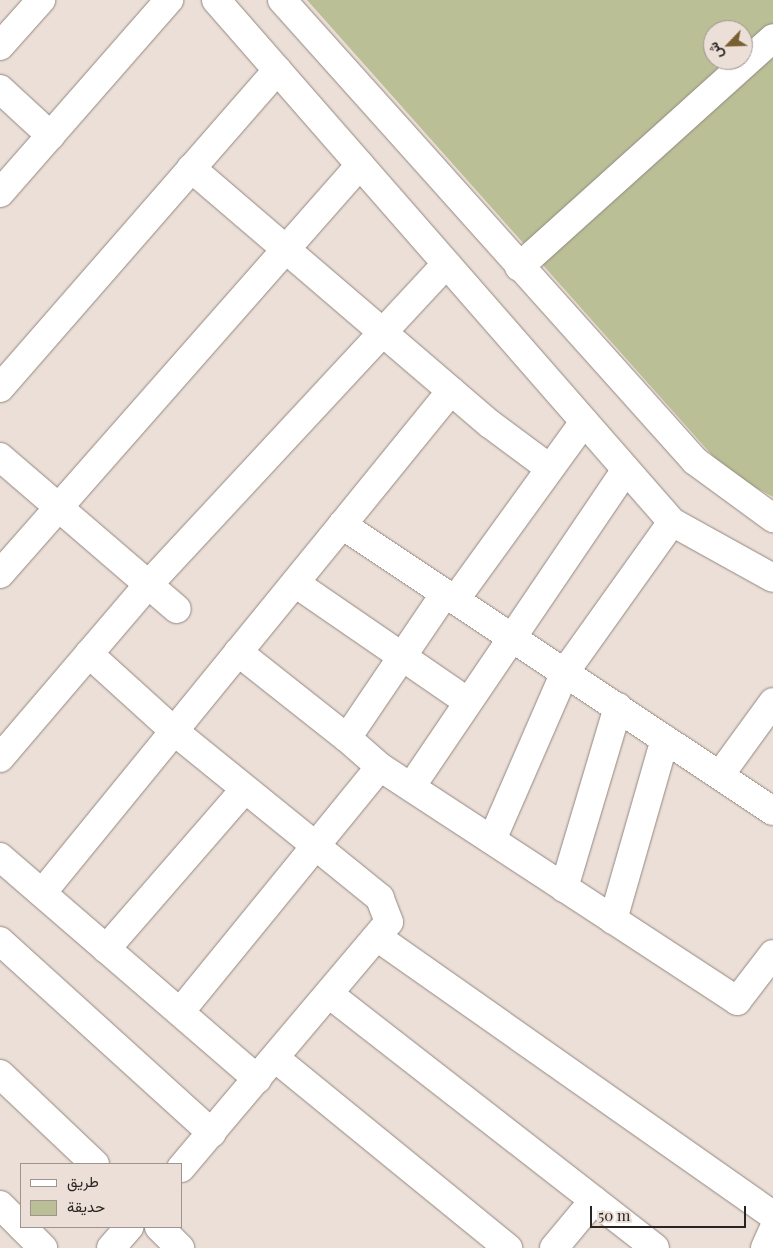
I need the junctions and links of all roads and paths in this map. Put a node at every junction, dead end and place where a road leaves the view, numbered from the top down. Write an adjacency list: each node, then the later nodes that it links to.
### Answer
1 (41, 0): 6 (street)
2 (169, 0): 9 (street)
3 (216, 0): 7 (street)
4 (282, 0): 15 (street)
5 (773, 38): 15 (street)
6 (0, 46)
7 (277, 70): 10 (street); 11 (street)
8 (0, 89): 9 (street)
9 (50, 136): 12 (street)
10 (360, 165): 13 (street); 14 (street)
11 (192, 168): 13 (street); 17 (street)
12 (0, 193)
13 (286, 249): 16 (street); 23 (street)
14 (446, 264): 16 (street); 19 (street)
15 (519, 267): 24 (street)
16 (382, 332): 18 (street); 30 (street)
17 (0, 388)
18 (451, 391): 21 (street); 26 (street)
19 (584, 422): 22 (street); 31 (street)
20 (0, 458): 23 (street)
21 (540, 461)
22 (626, 470): 25 (street); 33 (street)
23 (58, 508): 27 (street); 30 (street)
24 (773, 518)
25 (672, 522): 28 (street); 37 (street)
26 (342, 525): 29 (street); 31 (street)
27 (0, 574)
28 (773, 578)
29 (295, 583): 34 (street); 36 (street)
30 (148, 585): 32 (street); 35 (street)
31 (450, 596): 33 (street); 36 (street)
32 (177, 610)
33 (510, 636): 37 (street); 38 (street)
34 (238, 652): 41 (street); 42 (street)
35 (89, 654): 41 (street); 44 (street)
36 (402, 656): 38 (street); 42 (street)
37 (565, 672): 40 (street); 50 (street)
38 (467, 701): 47 (street)
39 (773, 702): 46 (street)
40 (618, 708): 43 (street); 53 (street)
41 (174, 731): 48 (street); 54 (street)
42 (347, 738): 45 (street)
43 (665, 739): 46 (street); 55 (street)
44 (0, 758)
45 (380, 767): 47 (street); 51 (street)
46 (720, 775): 49 (street)
47 (411, 787): 50 (street)
48 (244, 790): 51 (street); 58 (street)
49 (773, 811)
50 (492, 840): 53 (street)
51 (314, 847): 56 (street); 61 (street)
52 (0, 857): 54 (street)
53 (564, 888): 55 (street)
54 (42, 894): 58 (street)
55 (613, 920): 59 (street)
56 (377, 938): 60 (street); 70 (street)
57 (0, 941): 65 (street)
58 (106, 949): 61 (street)
59 (773, 954)
60 (329, 994): 62 (street); 68 (street)
61 (180, 1012): 64 (street)
62 (275, 1058): 64 (street); 79 (street)
63 (0, 1074): 66 (street)
64 (257, 1079): 65 (street)
65 (212, 1133): 67 (street)
66 (94, 1163)
67 (182, 1167)
68 (594, 1200): 80 (street); 81 (street)
69 (0, 1205): 71 (street)
70 (773, 1215)
71 (20, 1226)
72 (22, 1228): 76 (street)
73 (128, 1228): 77 (street)
74 (160, 1228): 78 (street)
75 (773, 1230): 82 (street)
76 (43, 1248)
77 (111, 1248)
78 (180, 1248)
79 (508, 1248)
80 (554, 1248)
81 (655, 1248)
82 (765, 1248)

